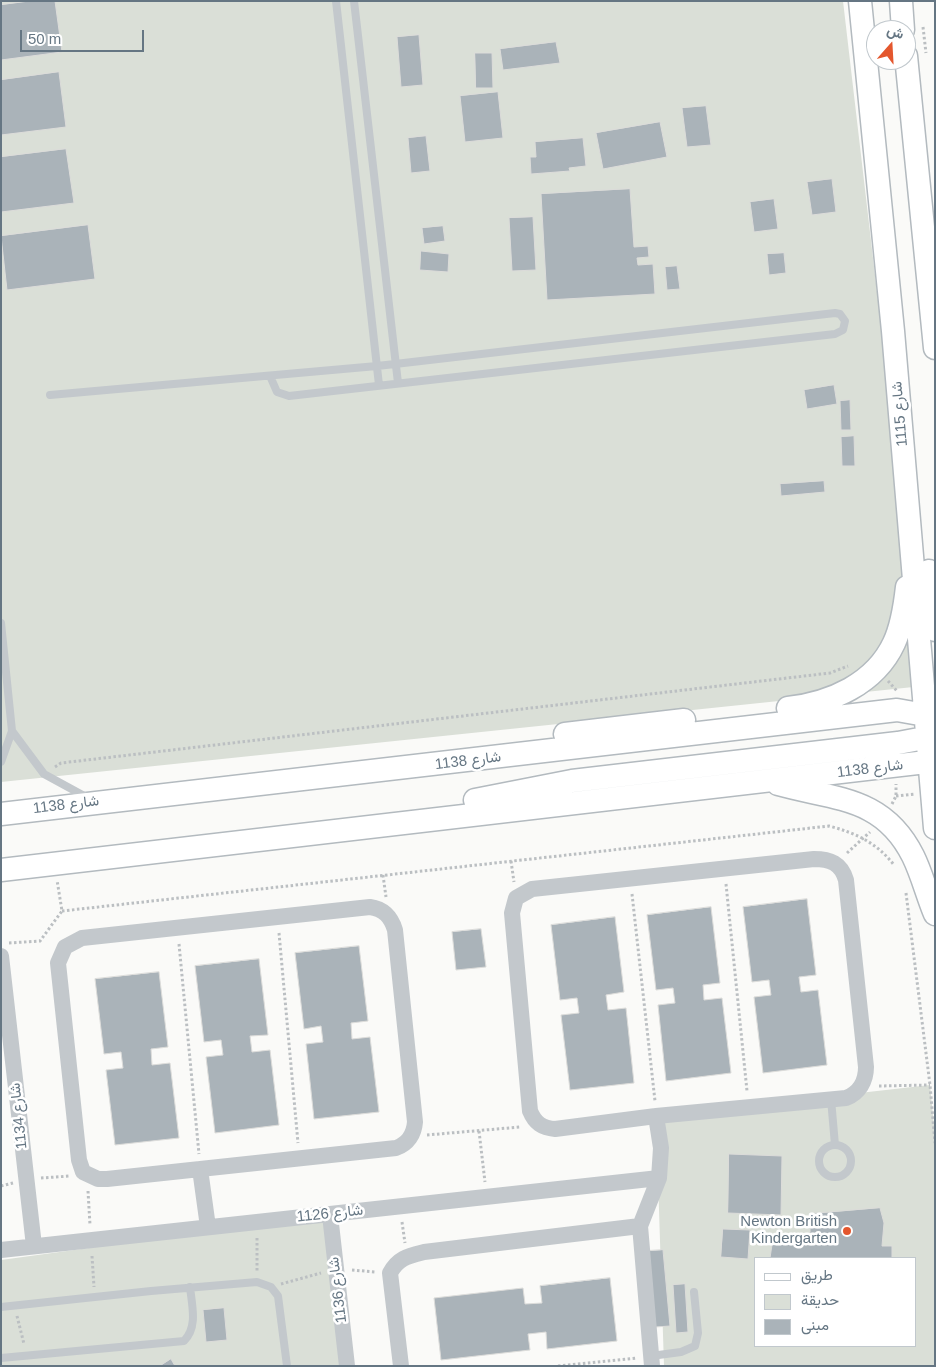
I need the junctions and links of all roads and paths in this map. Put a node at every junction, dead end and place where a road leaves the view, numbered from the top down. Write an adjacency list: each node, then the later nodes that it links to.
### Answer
1 (336, 1): 10 (lane)
2 (354, 1): 9 (lane)
3 (860, 1): 7 (street, شارع 1115)
4 (901, 1): 5 (street)
5 (903, 20)
6 (907, 70): 8 (street)
7 (893, 332): 15 (street, شارع 1115); 17 (street)
8 (935, 348)
9 (395, 364): 10 (lane); 12 (lane); 12 (lane)
10 (377, 366): 11 (lane); 13 (lane)
11 (270, 376): 13 (lane); 14 (lane)
12 (398, 383): 13 (lane)
13 (379, 385)
14 (50, 395)
15 (912, 549): 20 (street, شارع 1115); 21 (street)
16 (1, 623): 19 (lane)
17 (935, 630)
18 (856, 663): 23 (path)
19 (12, 731): 22 (lane); 23 (lane)
20 (932, 738): 21 (street, شارع 1138); 24 (street, شارع 1138); 27 (street); 28 (street, شارع 1115)
21 (491, 758): 25 (street, شارع 1138)
22 (1, 762)
23 (44, 774): 25 (lane)
24 (767, 781): 27 (street, شارع 1138); 38 (street)
25 (95, 802): 26 (street, شارع 1138)
26 (1, 814)
27 (395, 822): 30 (street, شارع 1138)
28 (935, 828)
29 (865, 838): 31 (path); 33 (path); 37 (path)
30 (55, 863): 34 (street, شارع 1138); 37 (path)
31 (836, 863): 32 (street); 44 (street)
32 (724, 868): 35 (street); 46 (path)
33 (896, 868)
34 (1, 870)
35 (630, 878): 47 (path); 48 (street)
36 (906, 892): 43 (path)
37 (62, 911): 41 (path)
38 (935, 914)
39 (277, 917): 40 (street); 50 (street); 53 (path)
40 (178, 928): 54 (path); 55 (street)
41 (1, 937)
42 (1, 956): 57 (street, شارع 1134)
43 (930, 1084): 44 (path); 51 (path)
44 (860, 1087): 45 (street)
45 (831, 1099): 46 (street); 52 (lane)
46 (748, 1107): 47 (street)
47 (656, 1116): 48 (street); 56 (street)
48 (540, 1125): 49 (path)
49 (479, 1130): 50 (path); 59 (path)
50 (411, 1137): 53 (street)
51 (935, 1143)
52 (835, 1145): 52 (lane)
53 (299, 1158): 54 (street)
54 (200, 1169): 55 (street); 64 (street)
55 (87, 1176): 57 (path); 65 (path)
56 (659, 1178): 59 (street, شارع 1126); 63 (street)
57 (26, 1179): 58 (path); 66 (street, شارع 1134)
58 (1, 1186)
59 (487, 1197): 60 (street, شارع 1126)
60 (400, 1207): 61 (street, شارع 1126); 68 (path)
61 (330, 1214): 62 (street, شارع 1126); 79 (street, شارع 1136)
62 (256, 1222): 64 (street, شارع 1126); 69 (path)
63 (640, 1226): 68 (street); 77 (street)
64 (208, 1227): 65 (street, شارع 1126)
65 (91, 1240): 66 (street, شارع 1126); 72 (path)
66 (34, 1246): 67 (street, شارع 1126)
67 (1, 1250)
68 (406, 1256): 80 (street)
69 (257, 1282): 70 (lane); 78 (lane)
70 (190, 1287): 72 (lane); 75 (lane)
71 (694, 1292): 77 (lane)
72 (94, 1296): 73 (lane)
73 (15, 1306): 74 (lane); 75 (path)
74 (1, 1307)
75 (26, 1355): 76 (lane)
76 (1, 1358)
77 (652, 1361): 81 (path)
78 (287, 1366)
79 (348, 1366)
80 (401, 1366)
81 (558, 1366)

